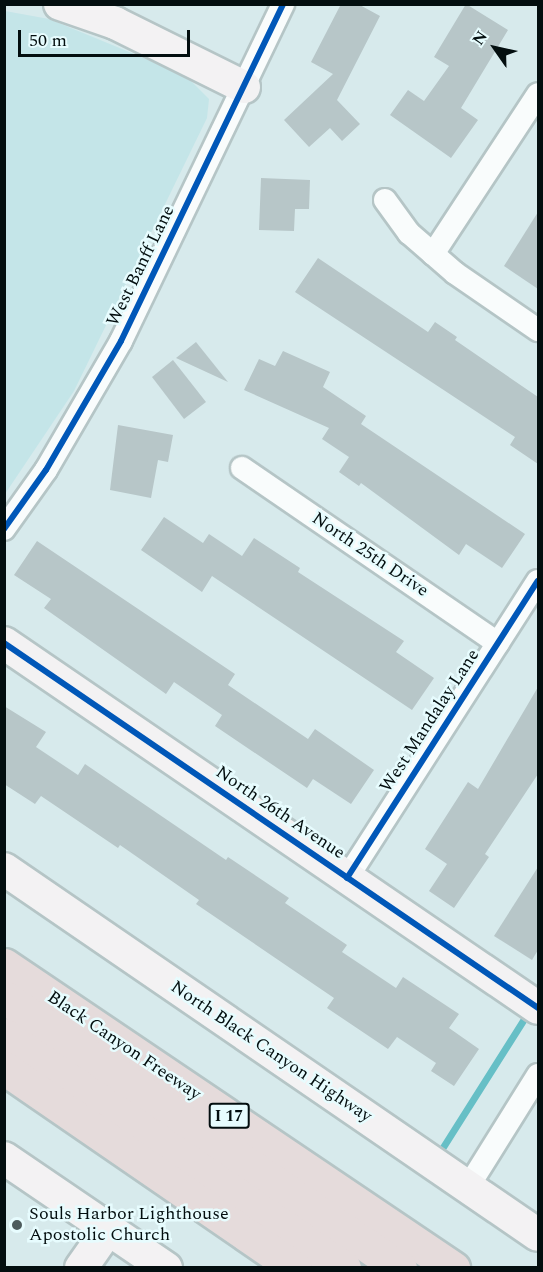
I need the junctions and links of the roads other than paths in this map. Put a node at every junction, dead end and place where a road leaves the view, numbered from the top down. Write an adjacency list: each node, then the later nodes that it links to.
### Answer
1 (60, 4): 3 (street)
2 (283, 4): 3 (street, West Banff Lane)
3 (244, 87): 9 (street, West Banff Lane)
4 (538, 94): 6 (street)
5 (385, 200): 6 (street)
6 (433, 254): 7 (street)
7 (538, 330)
8 (242, 468): 12 (street, North 25th Drive)
9 (4, 529)
10 (538, 581): 12 (street, West Mandalay Lane)
11 (4, 643): 14 (street, North 26th Avenue)
12 (498, 643): 14 (street, West Mandalay Lane)
13 (4, 869): 22 (street, North Black Canyon Highway)
14 (348, 878): 17 (street, North 26th Avenue)
15 (4, 965): 30 (highway, Black Canyon Freeway / I 17)
16 (4, 997): 29 (highway)
17 (538, 1008)
18 (4, 1035): 28 (highway)
19 (4, 1068): 27 (highway)
20 (538, 1075): 22 (street)
21 (4, 1158): 23 (street)
22 (468, 1187): 24 (street, North Black Canyon Highway)
23 (109, 1228): 25 (street); 26 (street)
24 (538, 1235)
25 (81, 1268)
26 (166, 1268)
27 (295, 1268)
28 (344, 1268)
29 (400, 1268)
30 (453, 1268)

